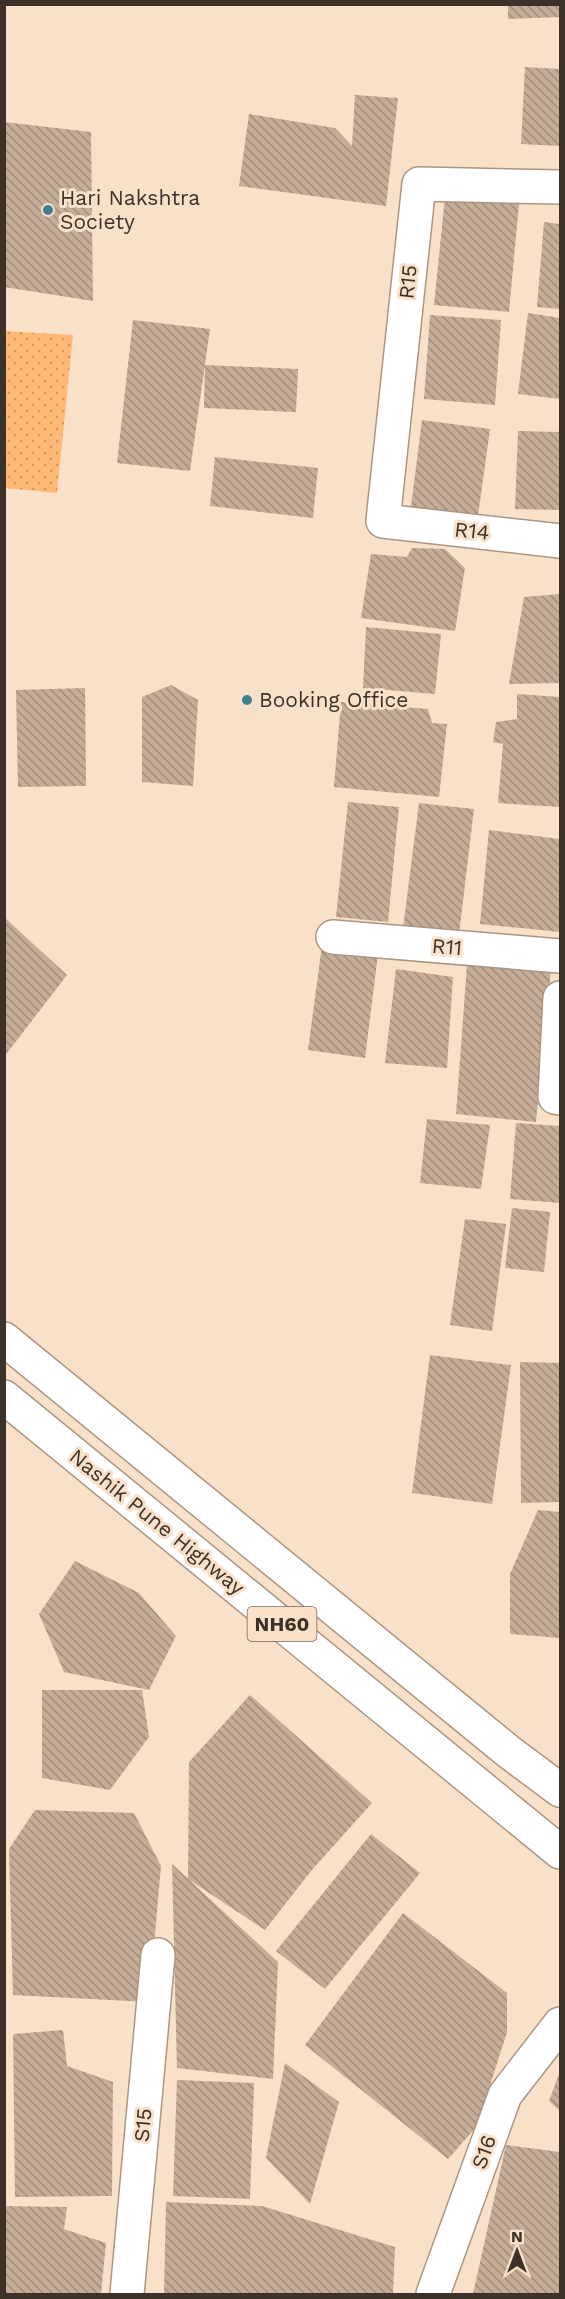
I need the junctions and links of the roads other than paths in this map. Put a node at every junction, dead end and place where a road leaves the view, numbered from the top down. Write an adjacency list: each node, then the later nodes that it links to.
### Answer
1 (561, 187): 2 (main road, R15)
2 (382, 521): 3 (main road, R14)
3 (561, 541)
4 (333, 937): 5 (main road, R11)
5 (561, 956)
6 (561, 998): 7 (main road)
7 (561, 1098)
8 (4, 1339): 10 (main road, NH60)
9 (4, 1397): 11 (main road, Nashik Pune Highway / NH60)
10 (561, 1790)
11 (561, 1852)
12 (159, 1955): 14 (main road, S15)
13 (561, 2024): 15 (main road, S16)
14 (127, 2295)
15 (433, 2295)

